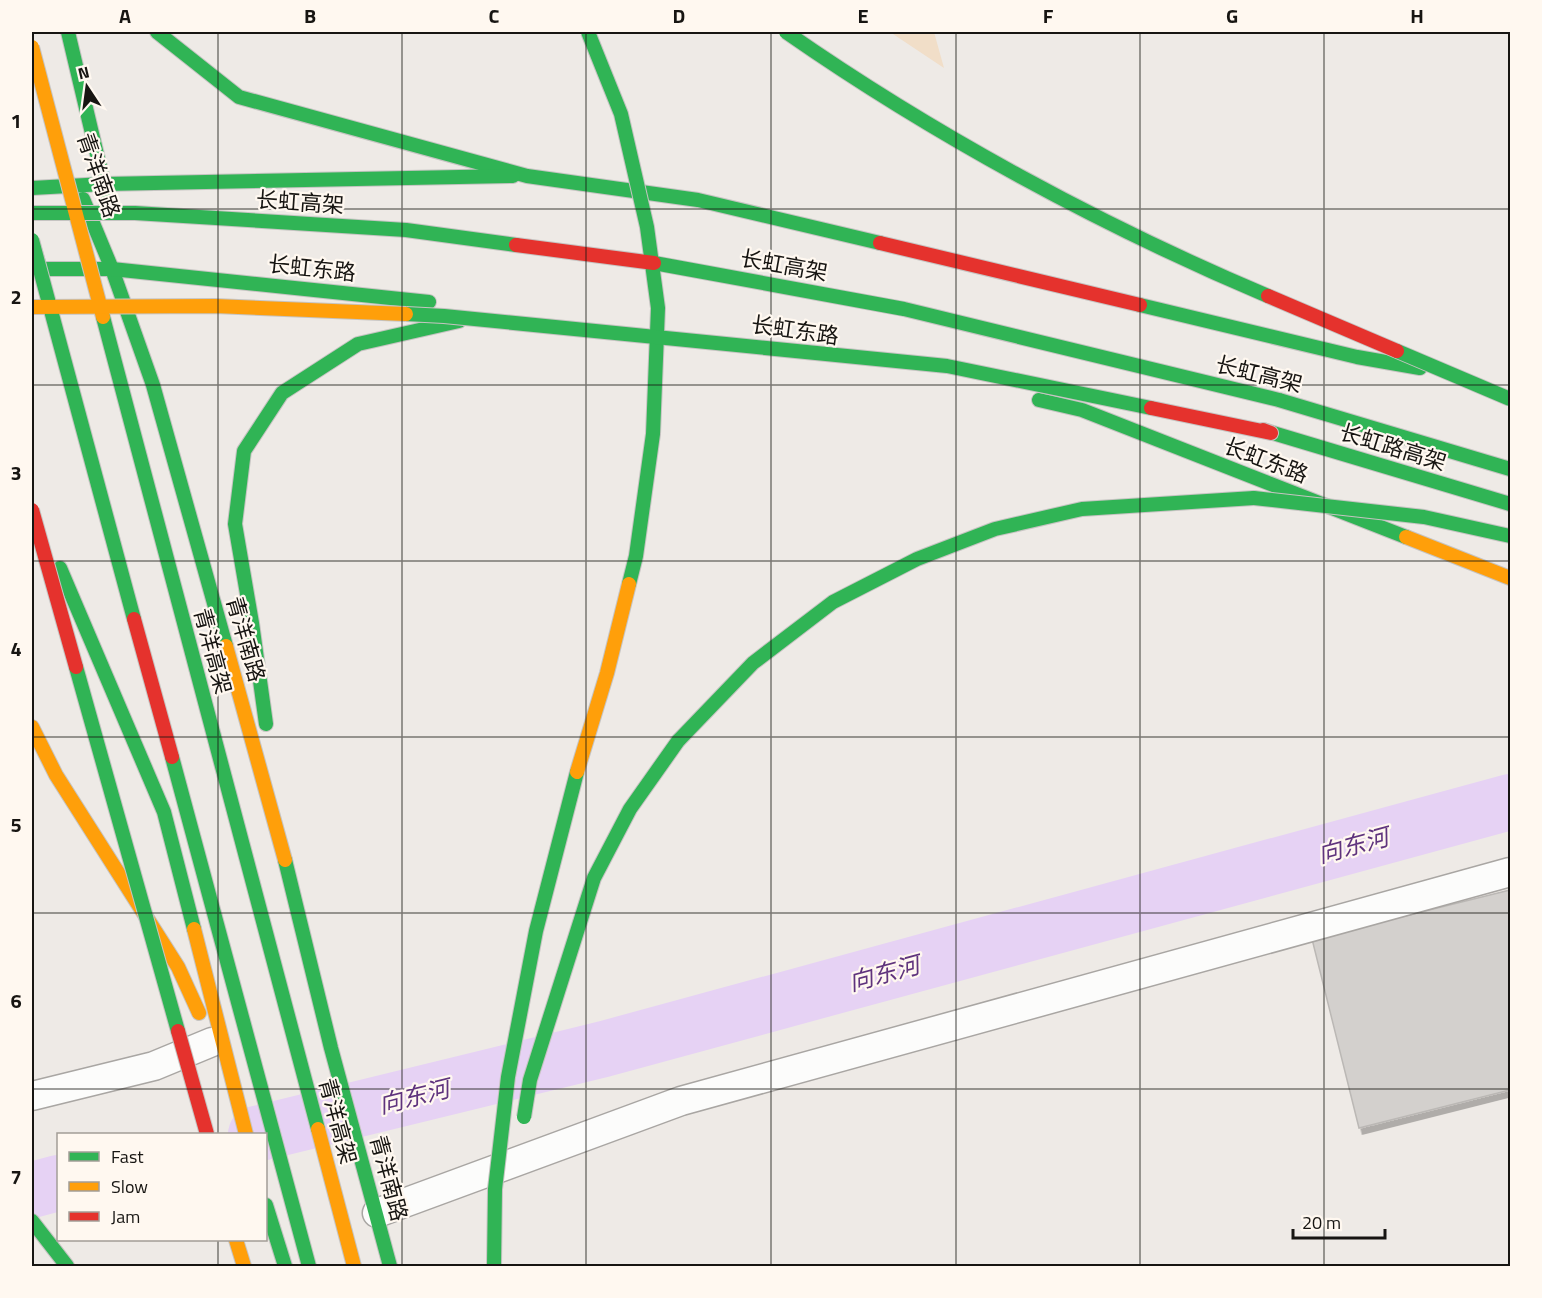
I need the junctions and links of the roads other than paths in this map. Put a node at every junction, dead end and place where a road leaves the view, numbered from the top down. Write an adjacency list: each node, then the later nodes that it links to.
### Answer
1 (32, 32): 10 (main road, 青洋南路)
2 (68, 32): 9 (main road)
3 (81, 32): 9 (main road)
4 (157, 32): 8 (main road)
5 (588, 32): 52 (main road, bridge)
6 (786, 32): 23 (main road, bridge)
7 (32, 47): 50 (main road, 青洋高架, bridge)
8 (527, 176): 9 (main road); 22 (main road)
9 (104, 184): 10 (main road); 16 (main road)
10 (78, 185): 11 (main road); 16 (main road, 青洋南路)
11 (32, 188)
12 (32, 203): 14 (main road, bridge)
13 (32, 213): 14 (main road, 长虹高架, bridge)
14 (135, 213): 24 (main road, 长虹高架, bridge)
15 (32, 241): 17 (main road); 49 (main road, bridge)
16 (112, 268): 17 (main road, 长虹东路); 20 (main road, 长虹东路); 31 (main road, 青洋南路)
17 (36, 270)
18 (215, 306): 19 (main road, bridge); 21 (main road, bridge); 26 (main road, 长虹路高架, bridge)
19 (32, 307)
20 (510, 310): 29 (main road, 长虹东路); 31 (main road)
21 (32, 316)
22 (1510, 384)
23 (1510, 399)
24 (1510, 470)
25 (32, 497): 34 (main road)
26 (1510, 504)
27 (32, 510): 37 (main road, bridge)
28 (1510, 536): 36 (main road, bridge)
29 (1510, 578)
30 (32, 727): 33 (main road)
31 (282, 842): 41 (main road, 青洋南路)
32 (1510, 872): 41 (street)
33 (212, 1042): 34 (main road); 35 (street)
34 (228, 1069): 38 (main road)
35 (32, 1096)
36 (523, 1127)
37 (207, 1133)
38 (246, 1133)
39 (519, 1150): 40 (main road)
40 (515, 1173)
41 (373, 1201): 51 (main road, 青洋南路)
42 (509, 1208): 53 (main road)
43 (267, 1212): 48 (main road)
44 (32, 1221): 46 (main road)
45 (237, 1241): 47 (main road)
46 (67, 1266)
47 (244, 1266)
48 (285, 1266)
49 (309, 1266)
50 (354, 1266)
51 (390, 1266)
52 (494, 1266)
53 (500, 1266)

